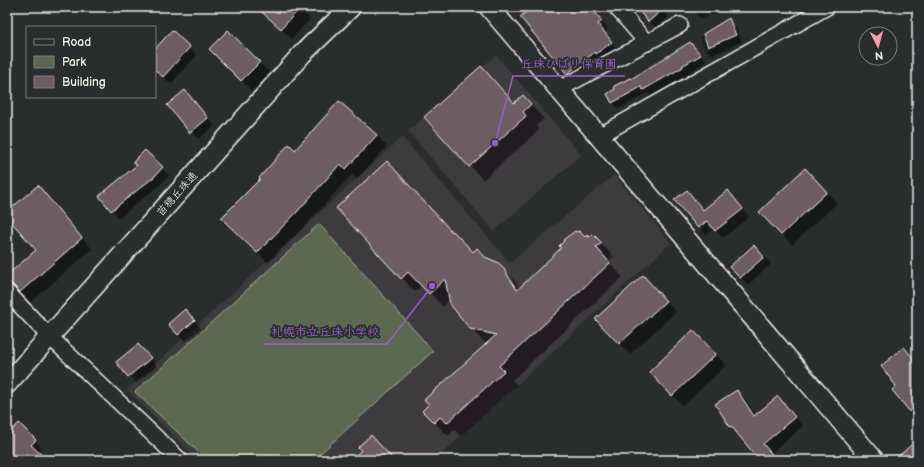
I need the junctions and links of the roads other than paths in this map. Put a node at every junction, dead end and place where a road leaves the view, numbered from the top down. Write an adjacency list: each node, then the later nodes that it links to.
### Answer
1 (351, 7): 10 (street, 苗穂丘珠通)
2 (489, 7): 7 (street)
3 (616, 7): 6 (street)
4 (827, 7): 8 (street)
5 (680, 24): 6 (street)
6 (647, 43): 7 (street)
7 (559, 89): 8 (street)
8 (599, 136): 13 (street)
9 (7, 292): 10 (street)
10 (49, 336): 11 (street, 苗穂丘珠通); 12 (street)
11 (7, 384)
12 (180, 460)
13 (874, 460)

